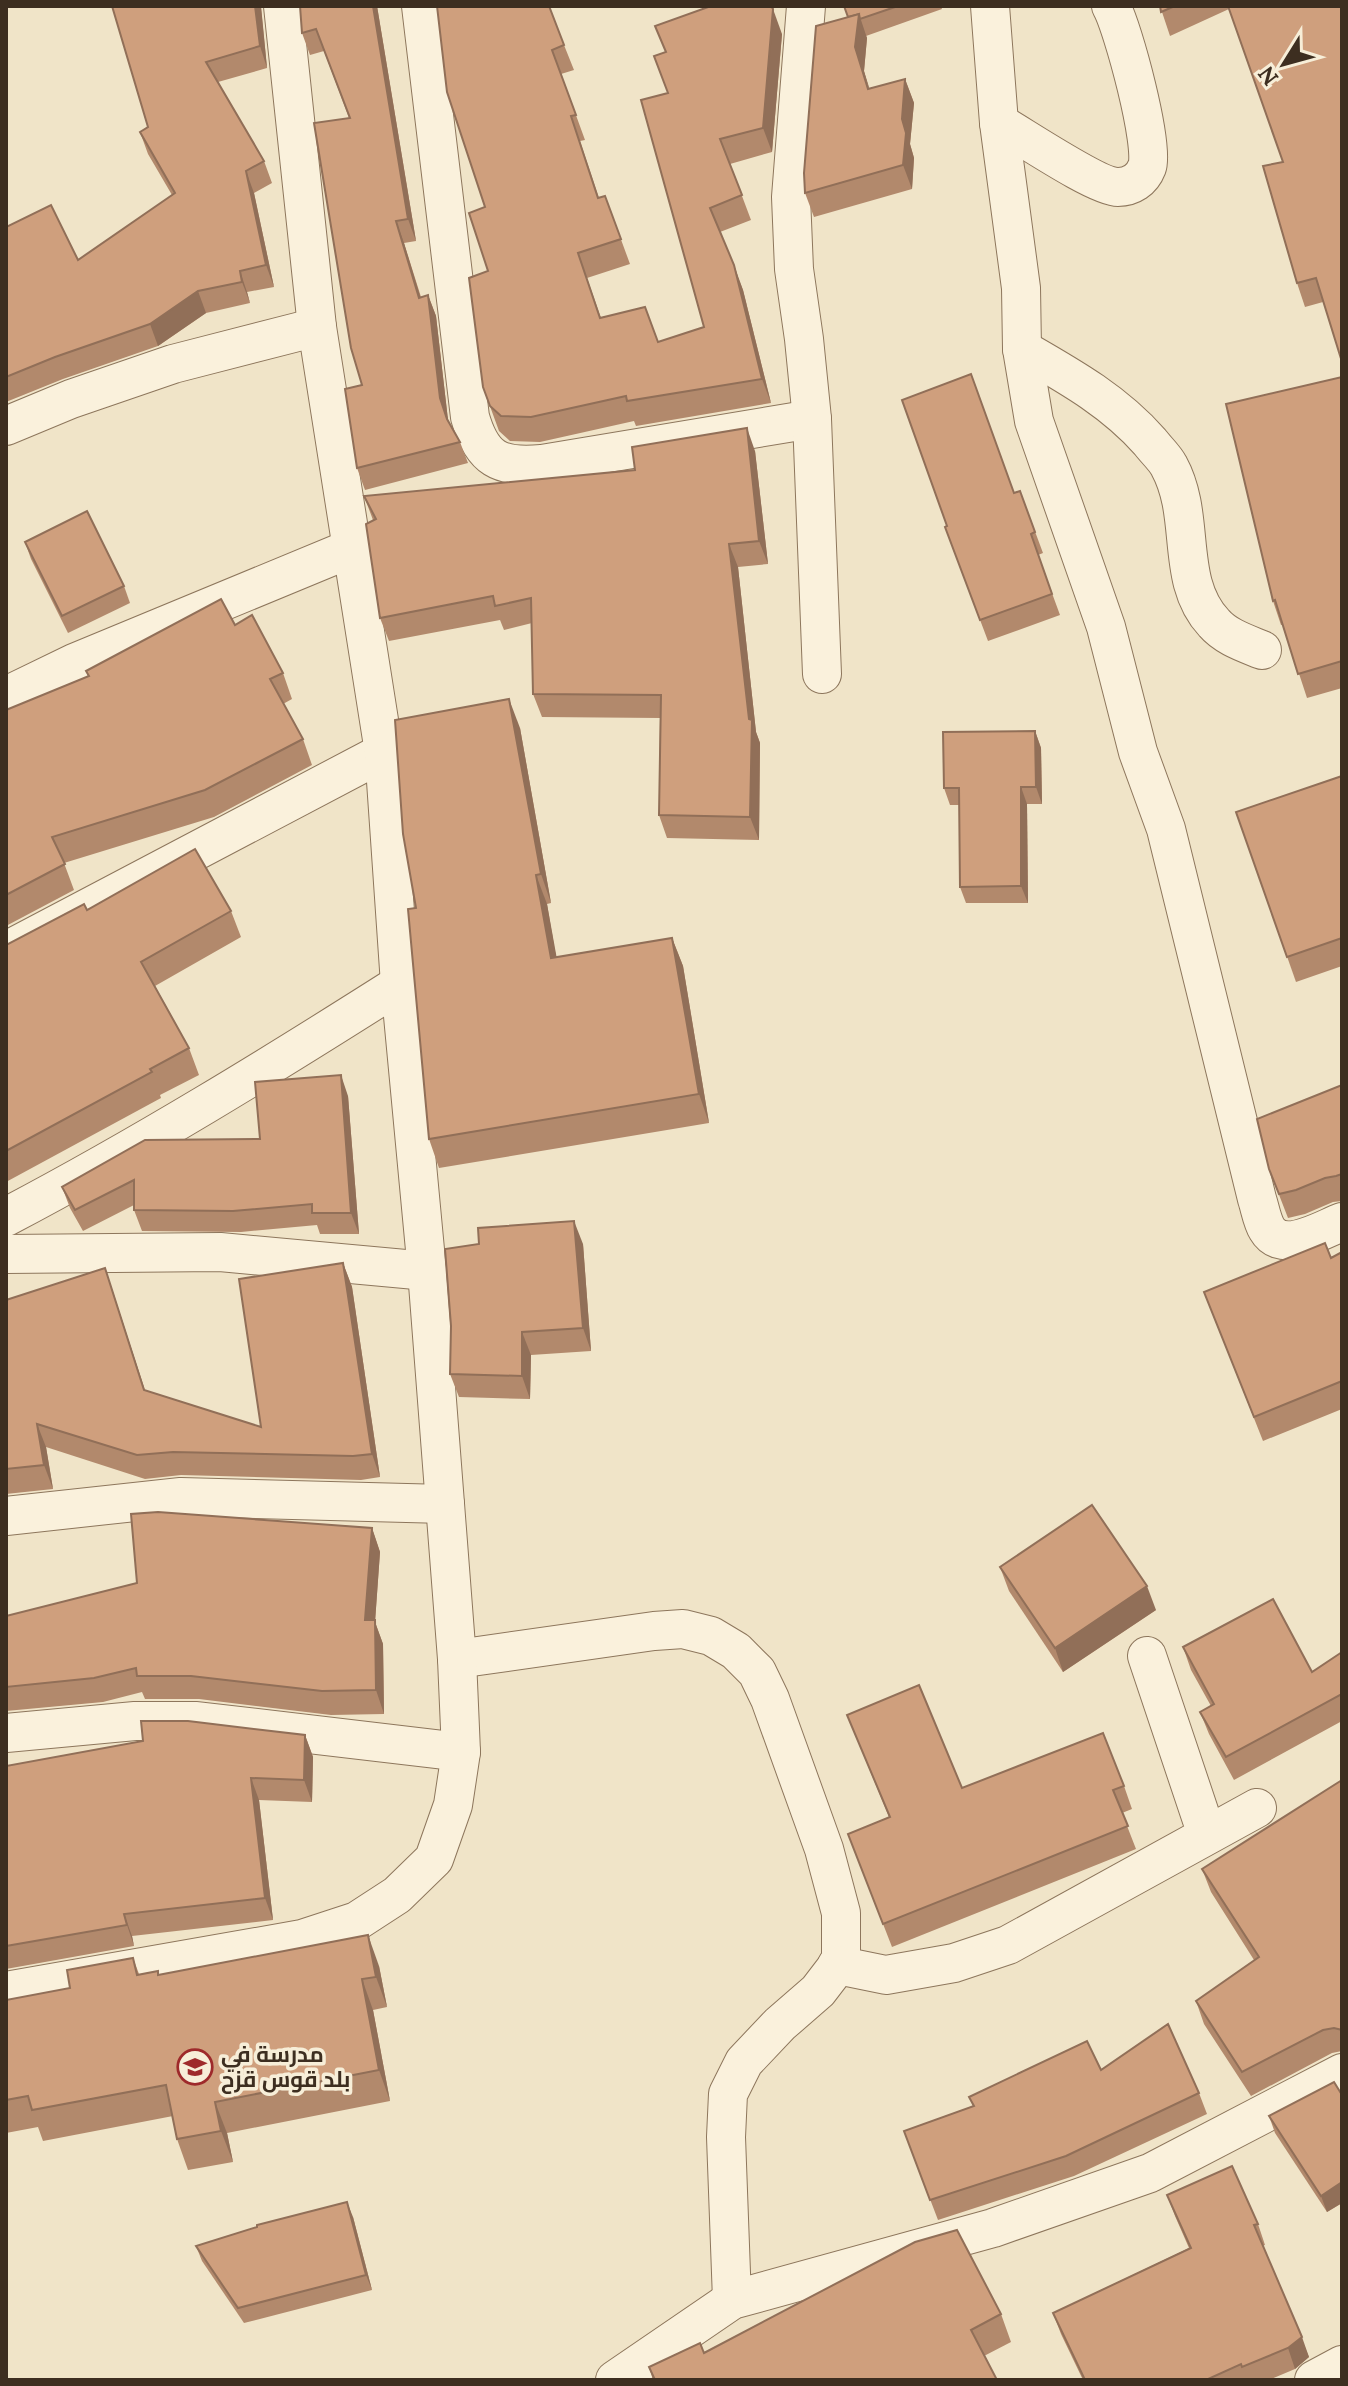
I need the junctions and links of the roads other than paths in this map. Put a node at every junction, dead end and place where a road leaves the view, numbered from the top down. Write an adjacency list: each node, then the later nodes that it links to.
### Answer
1 (283, 6): 7 (street)
2 (421, 6): 9 (street)
3 (806, 6): 9 (street)
4 (990, 6): 6 (street)
5 (1111, 6): 6 (street)
6 (999, 123): 8 (street)
7 (317, 327): 10 (street); 11 (street)
8 (1022, 349): 12 (street); 19 (street)
9 (812, 419): 13 (street)
10 (6, 426)
11 (352, 548): 14 (street); 15 (street)
12 (1262, 650)
13 (822, 674)
14 (6, 696)
15 (384, 752): 16 (street); 17 (street)
16 (6, 951)
17 (400, 984): 18 (street); 21 (street)
18 (6, 1217)
19 (1342, 1222)
20 (6, 1254): 21 (street)
21 (427, 1271): 22 (street)
22 (445, 1504): 23 (street); 25 (street)
23 (6, 1516)
24 (1147, 1656): 29 (street)
25 (457, 1659): 27 (street); 30 (street)
26 (6, 1733): 27 (street)
27 (461, 1752): 31 (street)
28 (1257, 1808): 29 (street)
29 (1207, 1835): 30 (street)
30 (837, 1965): 33 (street)
31 (6, 1991)
32 (1342, 2073): 33 (street)
33 (732, 2300): 35 (street)
34 (1342, 2365): 36 (street)
35 (615, 2380)
36 (1314, 2380)

